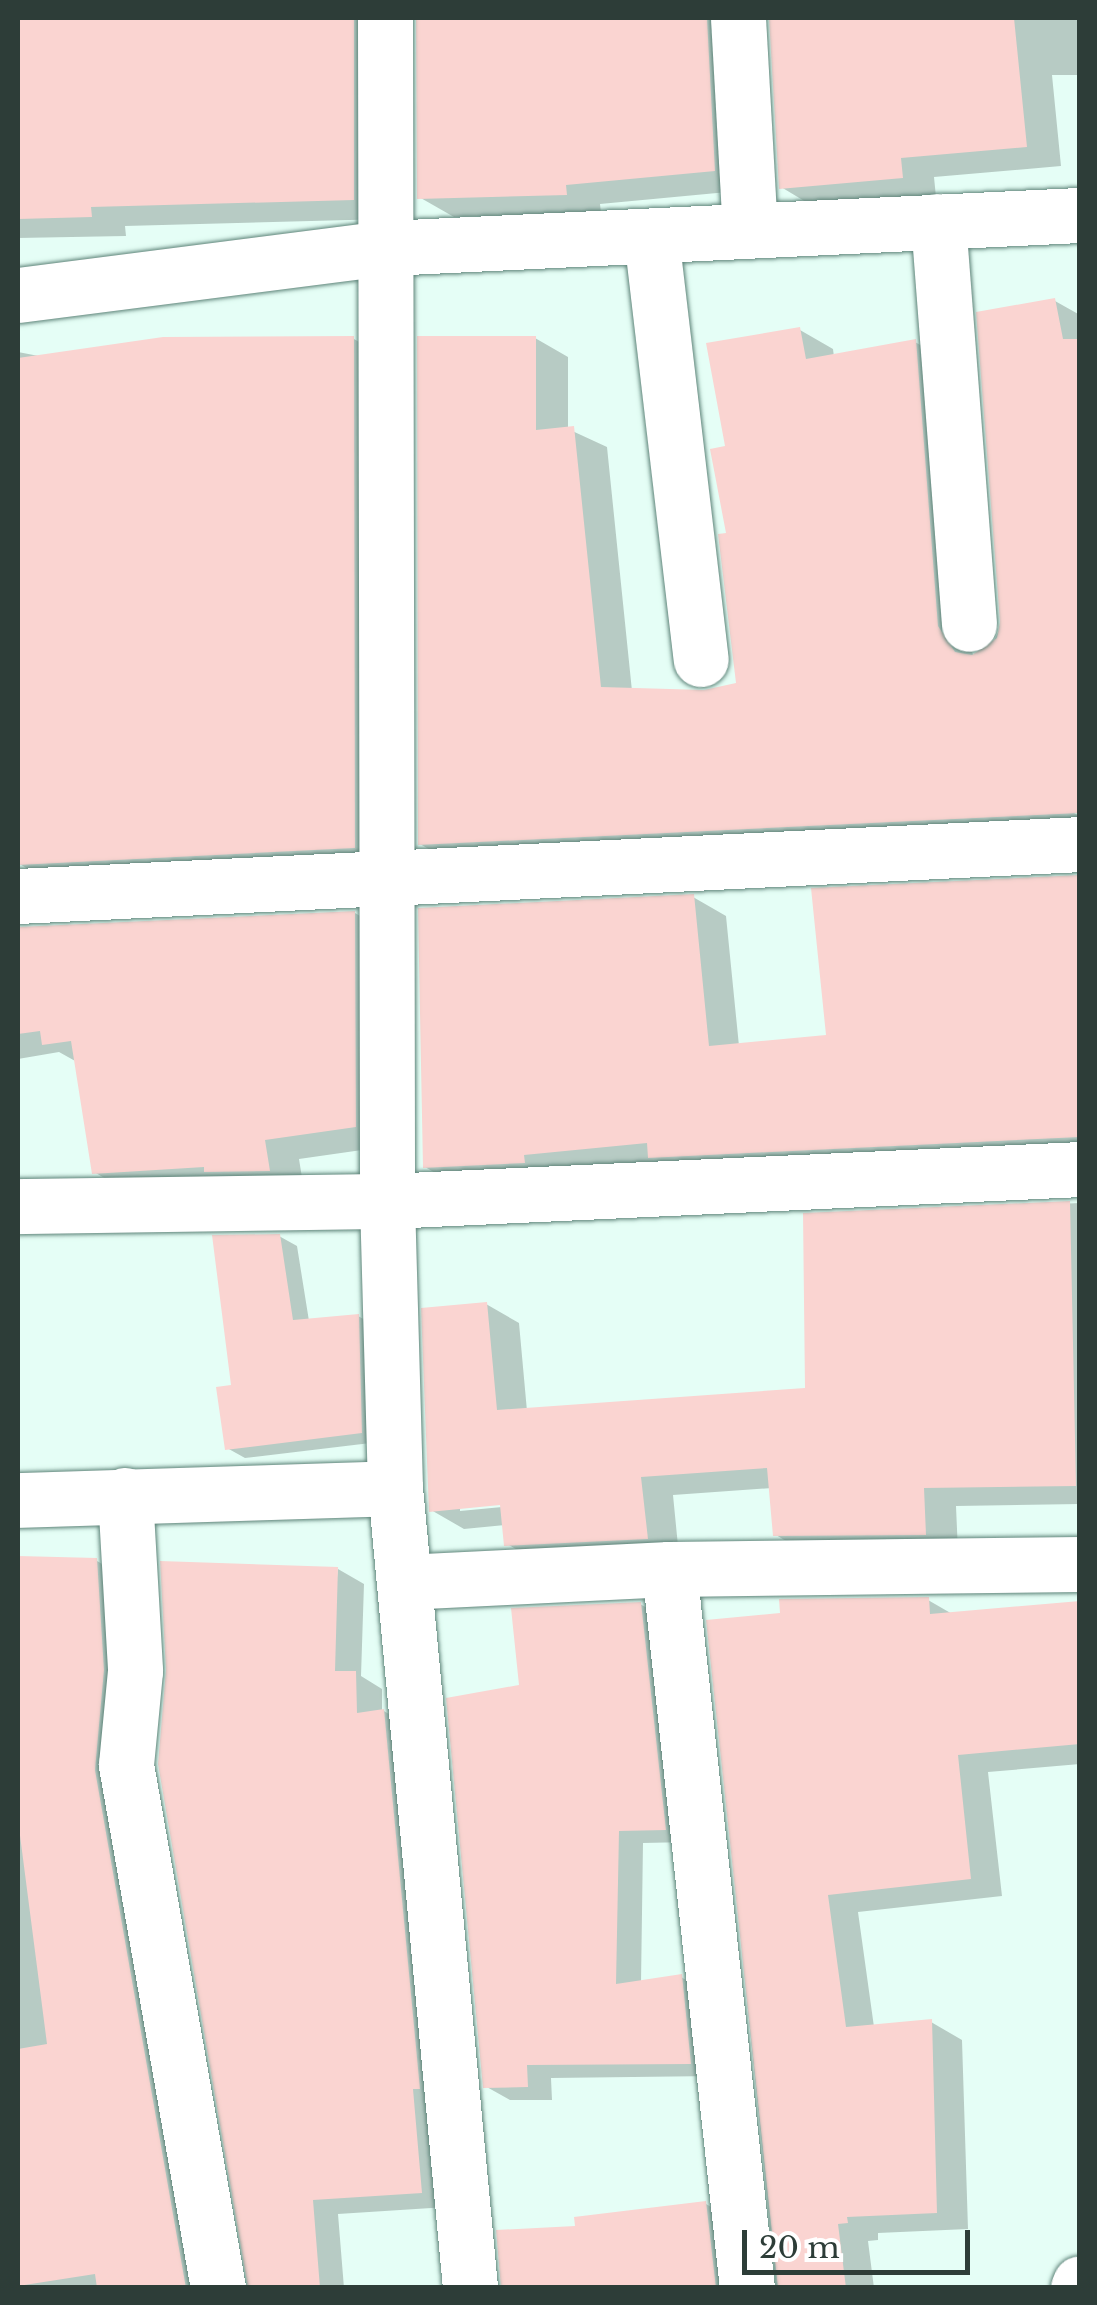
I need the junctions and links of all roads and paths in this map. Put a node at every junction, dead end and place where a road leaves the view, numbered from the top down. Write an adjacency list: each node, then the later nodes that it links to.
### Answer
1 (384, 18): 7 (street)
2 (738, 18): 5 (street)
3 (1080, 214): 4 (street)
4 (938, 221): 5 (street); 9 (street)
5 (750, 230): 6 (street)
6 (651, 236): 7 (street); 10 (street)
7 (387, 248): 8 (street); 12 (street)
8 (18, 295)
9 (969, 624)
10 (701, 659)
11 (1080, 844): 12 (street)
12 (386, 878): 13 (street); 15 (street)
13 (18, 896)
14 (1080, 1168): 15 (street)
15 (386, 1202): 16 (street); 17 (street)
16 (18, 1206)
17 (395, 1488): 18 (street); 22 (street)
18 (125, 1495): 19 (street); 23 (street)
19 (18, 1500)
20 (1080, 1564): 21 (street)
21 (669, 1569): 22 (street); 25 (street)
22 (404, 1582): 24 (street)
23 (218, 2288)
24 (470, 2288)
25 (746, 2288)

